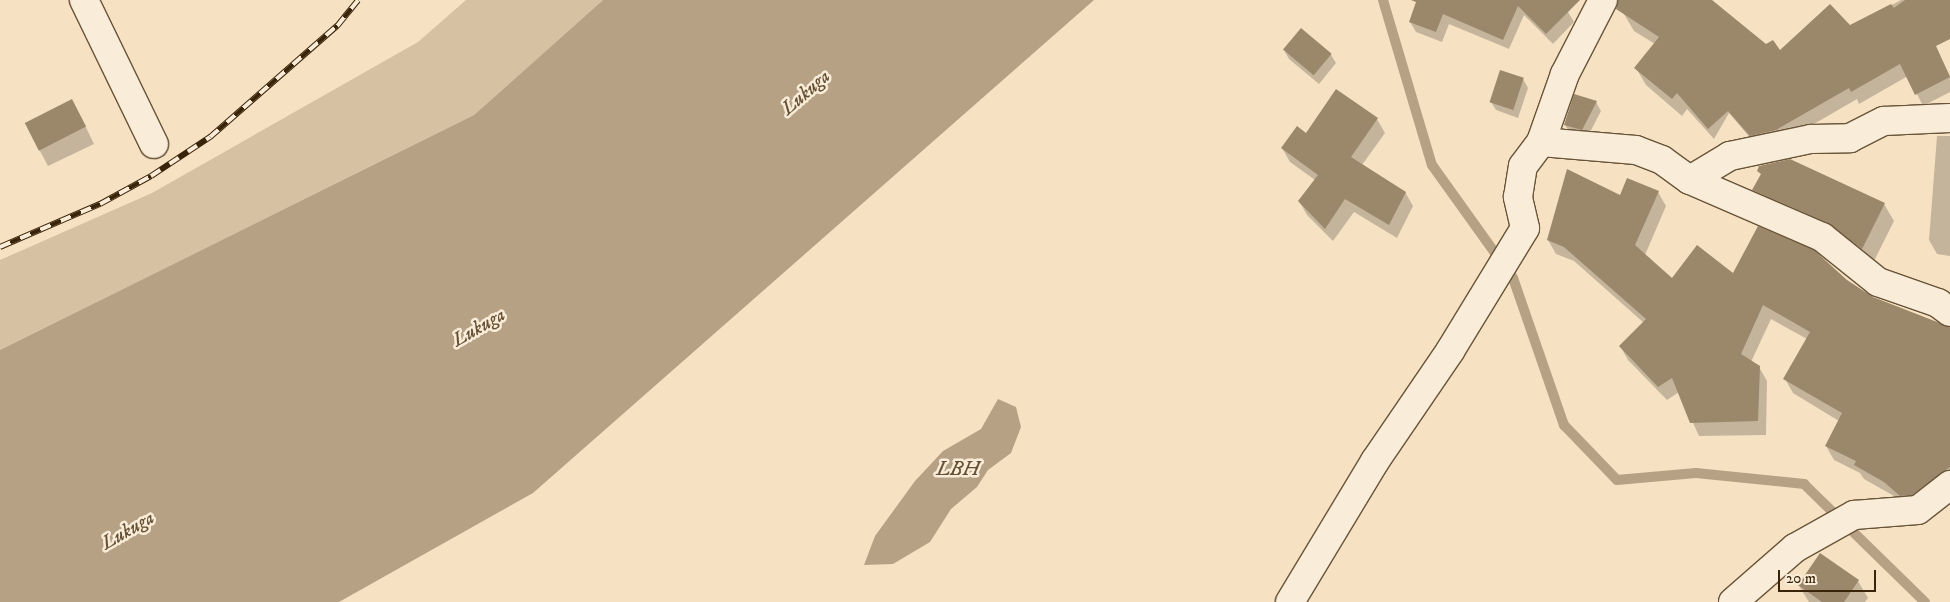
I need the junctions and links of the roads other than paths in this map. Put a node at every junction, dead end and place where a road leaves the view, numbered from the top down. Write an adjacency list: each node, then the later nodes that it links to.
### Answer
1 (84, 0): 5 (street)
2 (1603, 0): 4 (street)
3 (1950, 118): 6 (street)
4 (1541, 142): 6 (street); 9 (street)
5 (154, 144)
6 (1690, 180): 7 (street)
7 (1950, 312)
8 (1950, 485): 10 (street)
9 (1290, 602)
10 (1733, 602)

